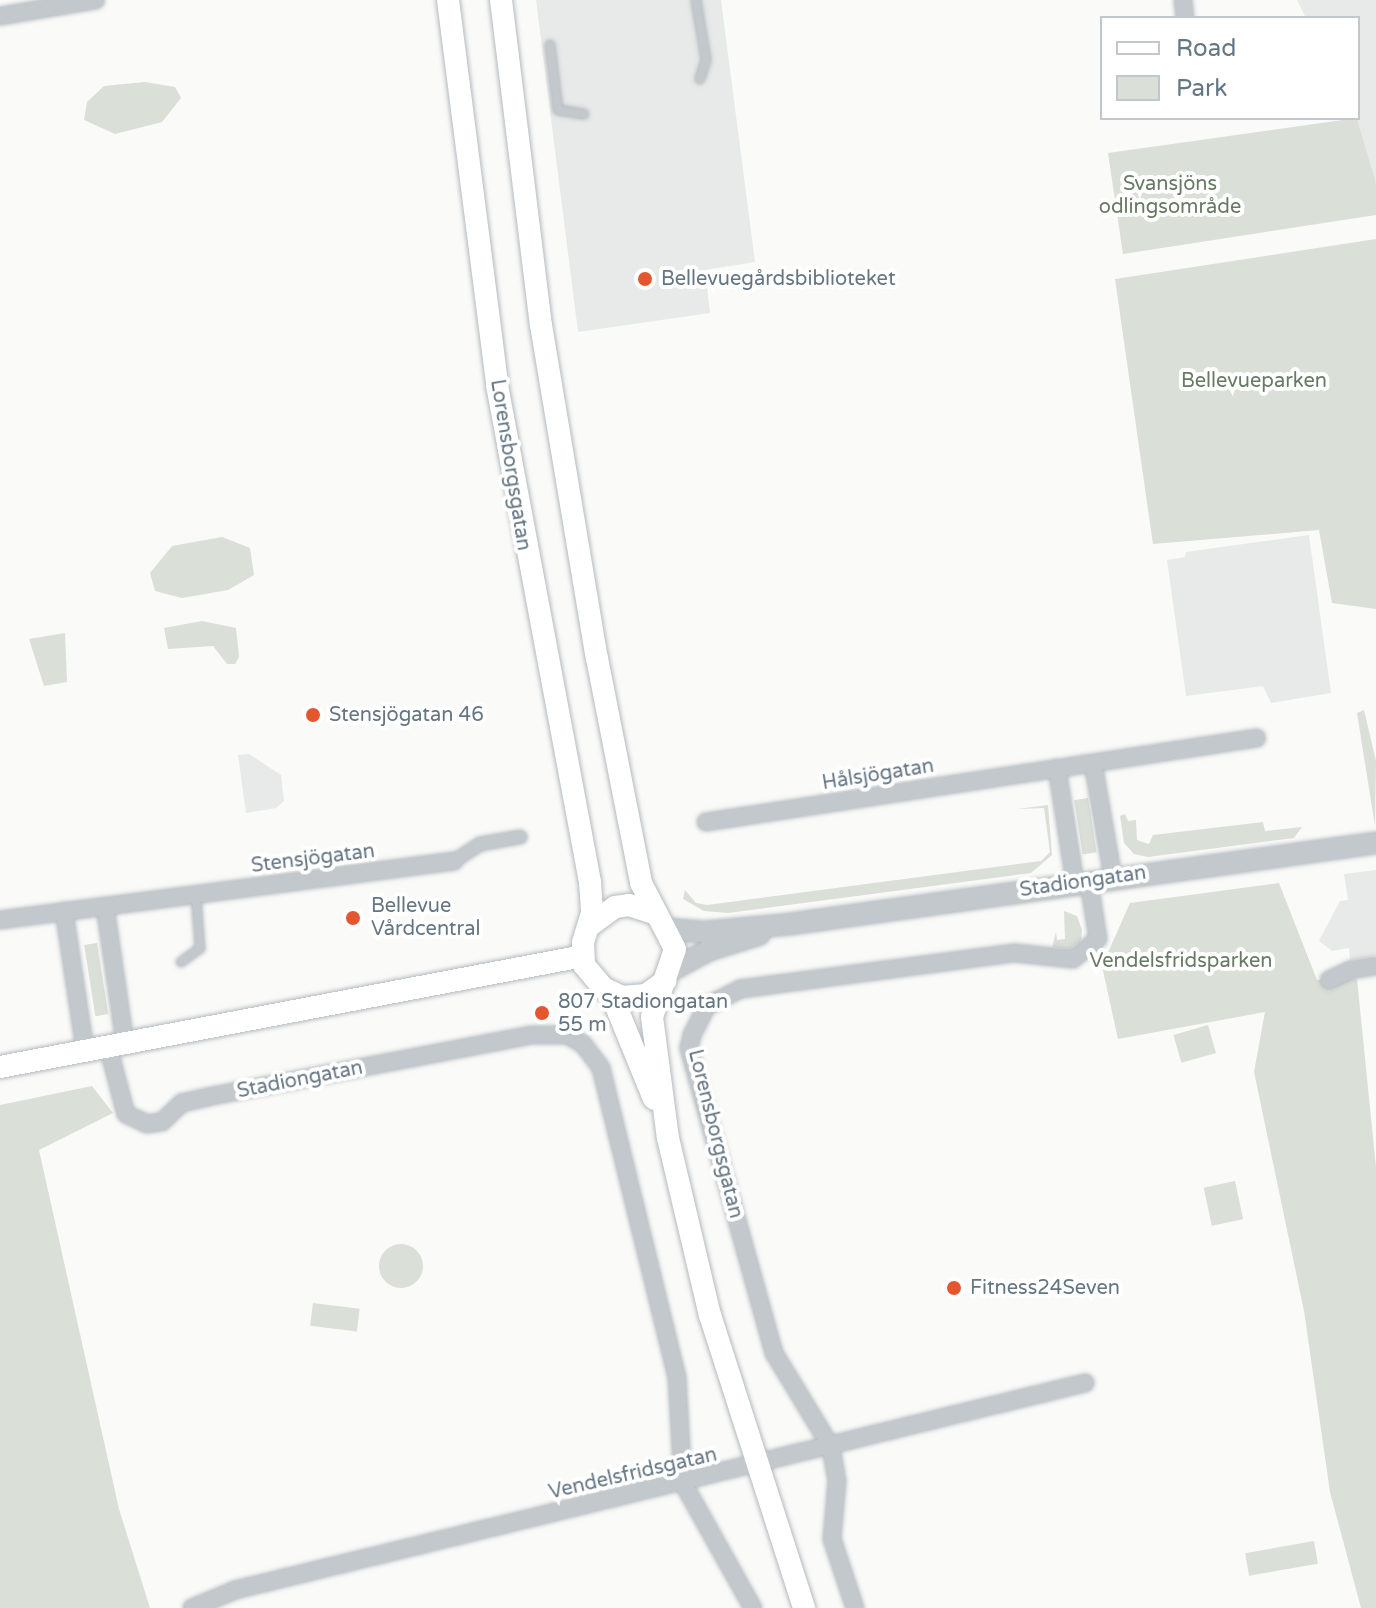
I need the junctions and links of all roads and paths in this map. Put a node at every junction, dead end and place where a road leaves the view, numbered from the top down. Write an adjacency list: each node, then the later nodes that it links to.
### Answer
1 (96, 0): 5 (street)
2 (448, 0): 24 (main road, Lorensborgsgatan)
3 (501, 0): 22 (main road, Lorensborgsgatan)
4 (696, 0): 7 (lane)
5 (0, 16)
6 (550, 45): 8 (lane)
7 (700, 79)
8 (584, 114)
9 (1257, 738): 10 (street, Hålsjögatan)
10 (1093, 763): 11 (street, Hålsjögatan); 16 (street)
11 (1057, 768): 12 (street, Hålsjögatan); 17 (street)
12 (706, 822)
13 (520, 837): 15 (street, Stensjögatan)
14 (1376, 843): 16 (street, Stadiongatan)
15 (454, 861): 18 (street, Stensjögatan)
16 (1113, 878): 17 (street, Stadiongatan)
17 (1082, 882): 23 (street, Stadiongatan); 35 (street, Lorensborgsgatan)
18 (196, 894): 19 (street, Stensjögatan); 26 (lane)
19 (105, 906): 20 (street, Stensjögatan); 31 (street)
20 (64, 911): 21 (street, Stensjögatan); 31 (street)
21 (0, 920)
22 (661, 921): 23 (street, Stadiongatan); 24 (main road); 28 (main road, Lorensborgsgatan)
23 (790, 924): 28 (street, Stadiongatan)
24 (589, 926): 25 (main road, Lorensborgsgatan)
25 (583, 956): 30 (main road, Lorensborgsgatan); 31 (main road)
26 (181, 962)
27 (1376, 966): 29 (street)
28 (668, 976): 30 (main road); 33 (main road, Lorensborgsgatan)
29 (1329, 980)
30 (611, 994): 33 (main road, Lorensborgsgatan)
31 (106, 1047): 32 (main road); 37 (street, Stadiongatan)
32 (0, 1067)
33 (668, 1138): 36 (main road, Lorensborgsgatan)
34 (1085, 1383): 35 (street, Vendelsfridsgatan)
35 (831, 1447): 36 (street, Vendelsfridsgatan); 41 (street, Lorensborgsgatan)
36 (756, 1466): 37 (street, Vendelsfridsgatan); 40 (main road, Lorensborgsgatan)
37 (683, 1483): 38 (street, Vendelsfridsgatan); 39 (street)
38 (192, 1608)
39 (753, 1608)
40 (804, 1608)
41 (855, 1608)

